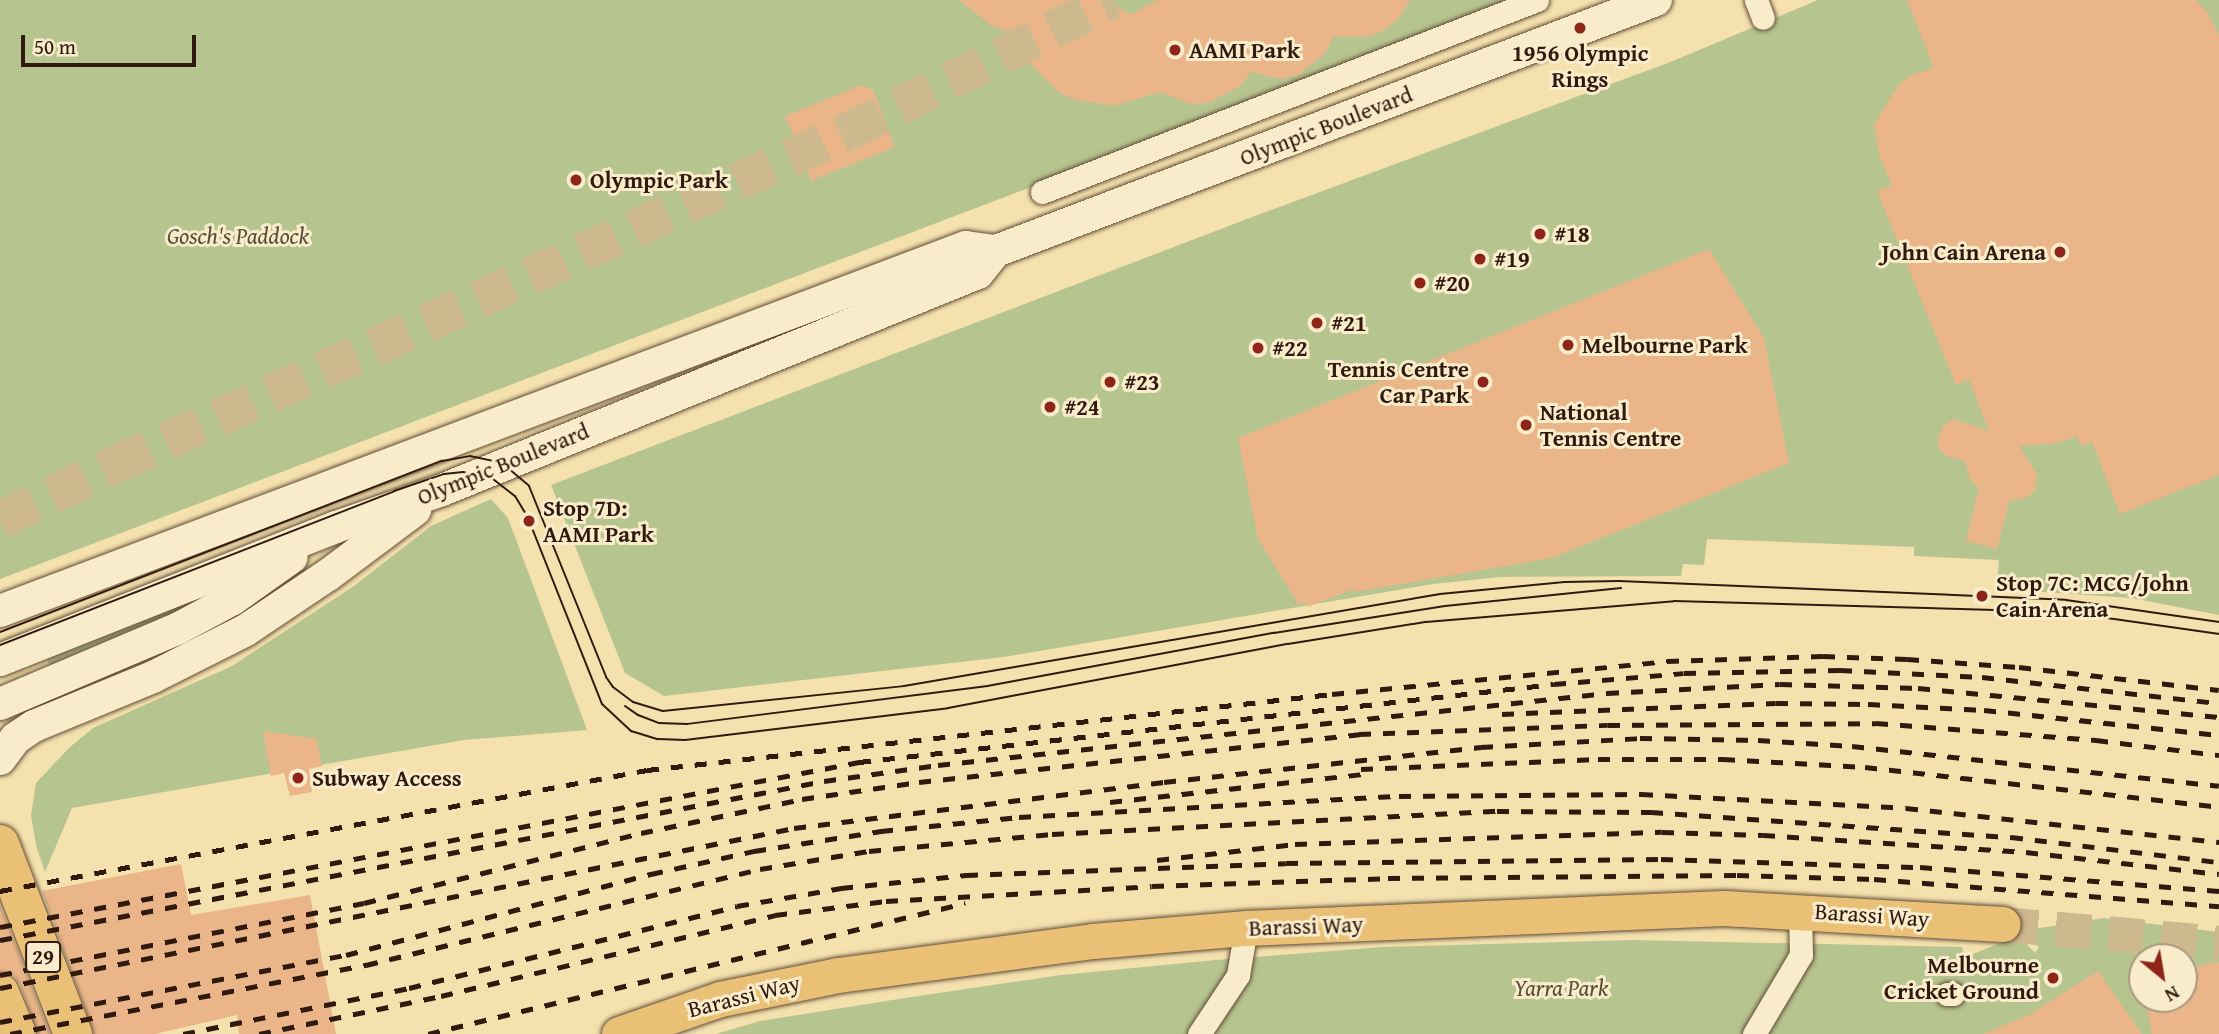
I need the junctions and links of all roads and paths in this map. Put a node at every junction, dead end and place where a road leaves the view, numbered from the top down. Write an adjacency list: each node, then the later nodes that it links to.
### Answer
1 (1536, 0): 3 (street)
2 (1657, 0): 4 (main road, Olympic Boulevard)
3 (1042, 192)
4 (996, 251): 5 (main road, Olympic Boulevard); 6 (main road, Olympic Boulevard)
5 (452, 442): 7 (main road, Olympic Boulevard); 8 (main road)
6 (442, 490): 8 (main road, Olympic Boulevard); 9 (main road)
7 (305, 495): 8 (main road); 10 (main road, Olympic Boulevard)
8 (336, 527): 9 (main road); 11 (main road, Olympic Boulevard); 12 (main road)
9 (328, 575): 13 (main road)
10 (0, 611)
11 (0, 660)
12 (0, 704)
13 (0, 759)
14 (0, 844): 20 (highway, 29)
15 (1800, 911): 16 (main road, Barassi Way); 17 (main road, Barassi Way); 23 (street)
16 (2003, 924)
17 (1246, 928): 21 (main road, Barassi Way); 22 (street)
18 (0, 993): 19 (highway, 29)
19 (17, 1034)
20 (73, 1034)
21 (619, 1034)
22 (1199, 1034)
23 (1754, 1034)

